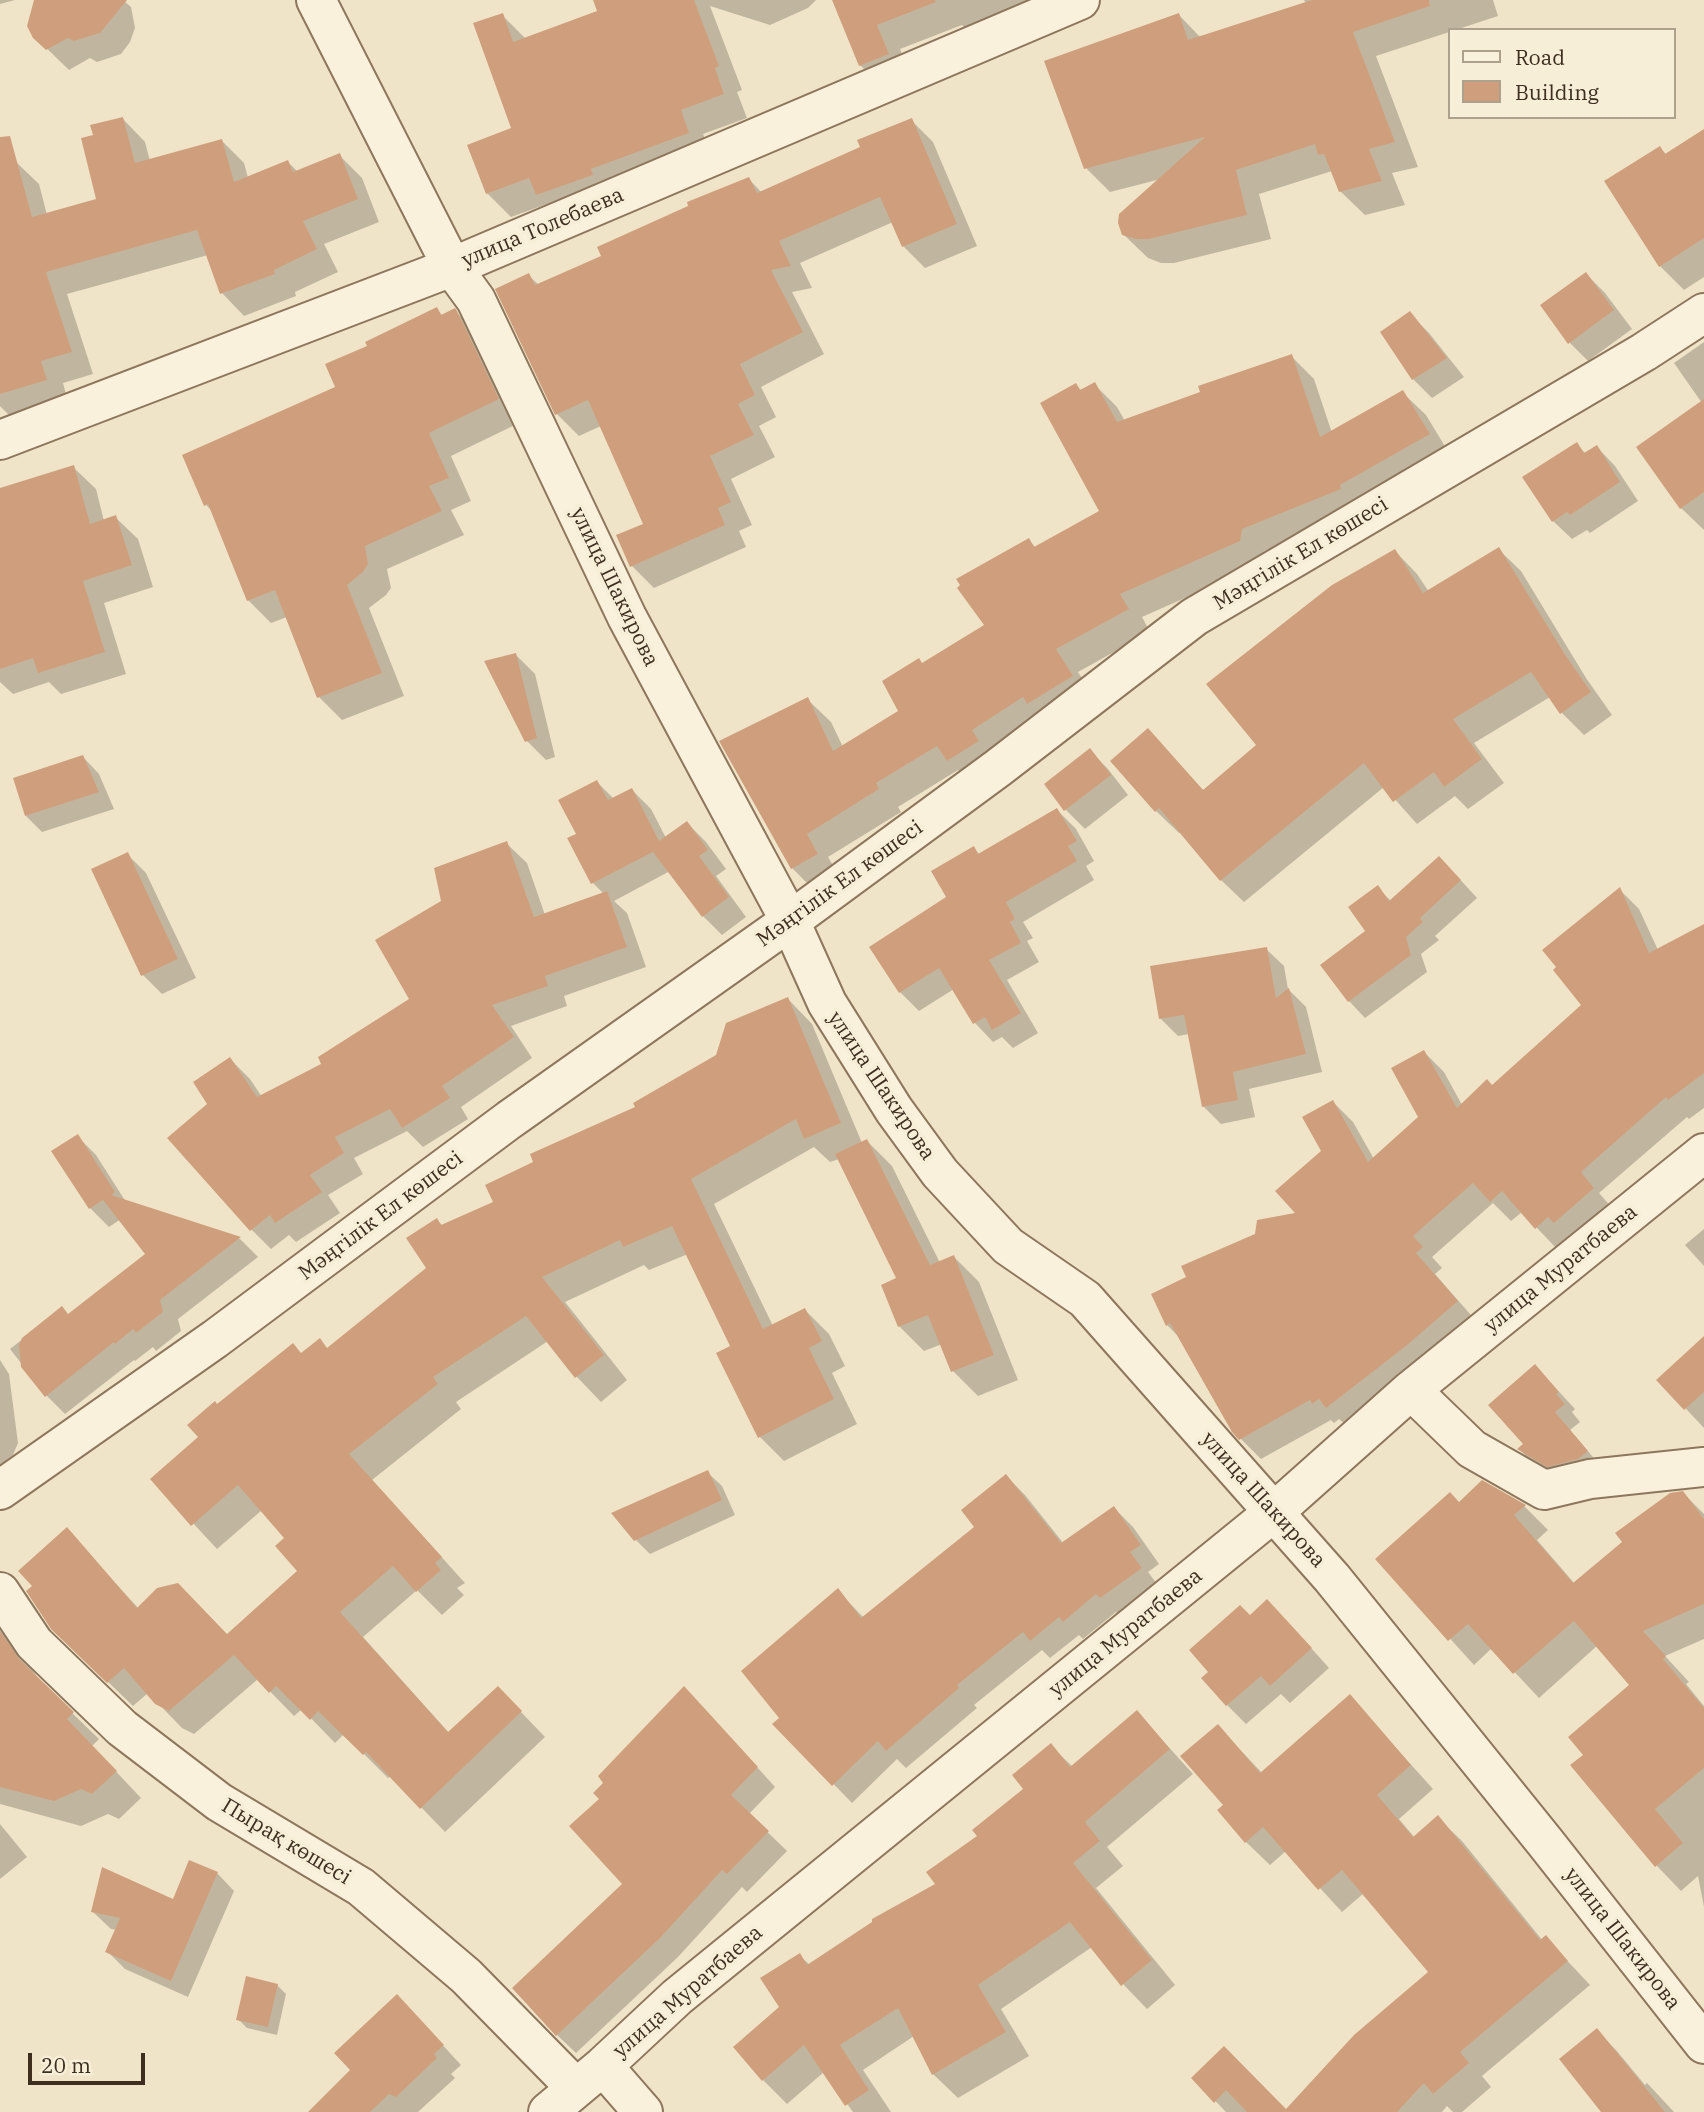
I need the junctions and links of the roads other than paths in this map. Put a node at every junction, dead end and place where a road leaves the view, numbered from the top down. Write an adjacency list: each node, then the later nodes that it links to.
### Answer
1 (316, 0): 3 (street, улица Шакирова)
2 (1080, 0): 3 (street, улица Толебаева)
3 (452, 267): 5 (street, улица Толебаева); 6 (street, улица Шакирова)
4 (1704, 313): 6 (street, Мәңгілік Ел көшесі)
5 (0, 440)
6 (790, 921): 10 (street, Мәңгілік Ел көшесі); 11 (street, улица Шакирова)
7 (1704, 1153): 8 (street, улица Муратбаева)
8 (1411, 1390): 9 (street); 11 (street, улица Муратбаева)
9 (1704, 1466)
10 (0, 1490)
11 (1274, 1513): 13 (street, улица Шакирова); 14 (street, улица Муратбаева)
12 (0, 1592): 14 (street, Пырақ көшесі)
13 (1704, 2044)
14 (576, 2089): 15 (street, Пырақ көшесі)
15 (643, 2112)

